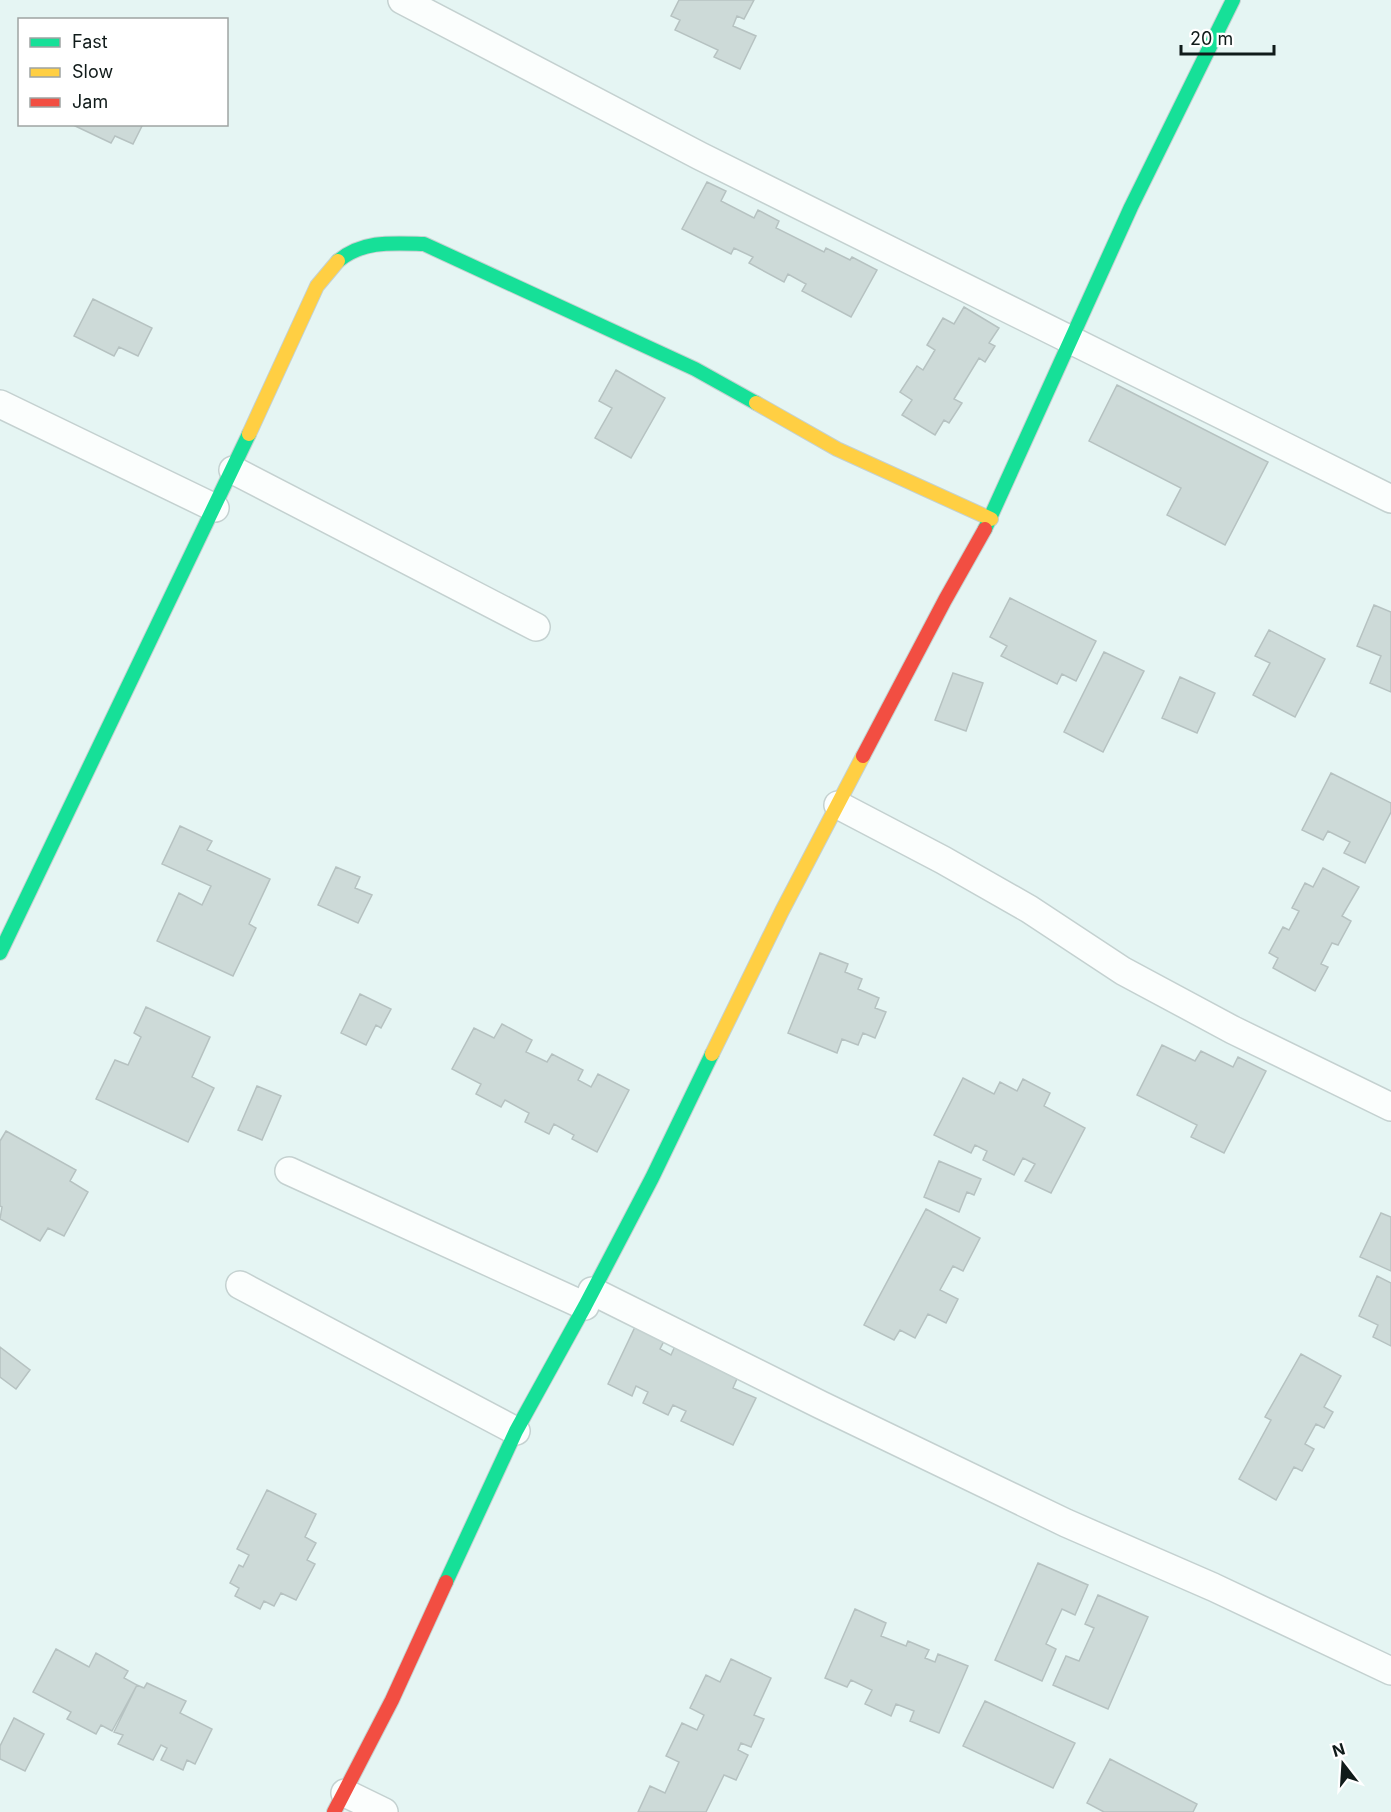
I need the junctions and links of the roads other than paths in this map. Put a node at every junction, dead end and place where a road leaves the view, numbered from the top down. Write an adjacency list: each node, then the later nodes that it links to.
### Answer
1 (402, 0): 3 (street)
2 (1233, 0): 3 (street)
3 (1070, 340): 6 (street); 8 (street)
4 (0, 404): 7 (street)
5 (233, 470): 7 (street); 8 (street); 9 (street)
6 (1391, 499)
7 (215, 508): 11 (street)
8 (991, 519): 10 (street)
9 (536, 627)
10 (838, 805): 12 (street); 15 (street)
11 (0, 953)
12 (1391, 1107)
13 (289, 1171): 15 (street)
14 (240, 1285): 16 (street)
15 (589, 1299): 16 (street); 17 (street)
16 (516, 1431): 18 (street)
17 (1391, 1671)
18 (339, 1803): 19 (street)
19 (384, 1812)

